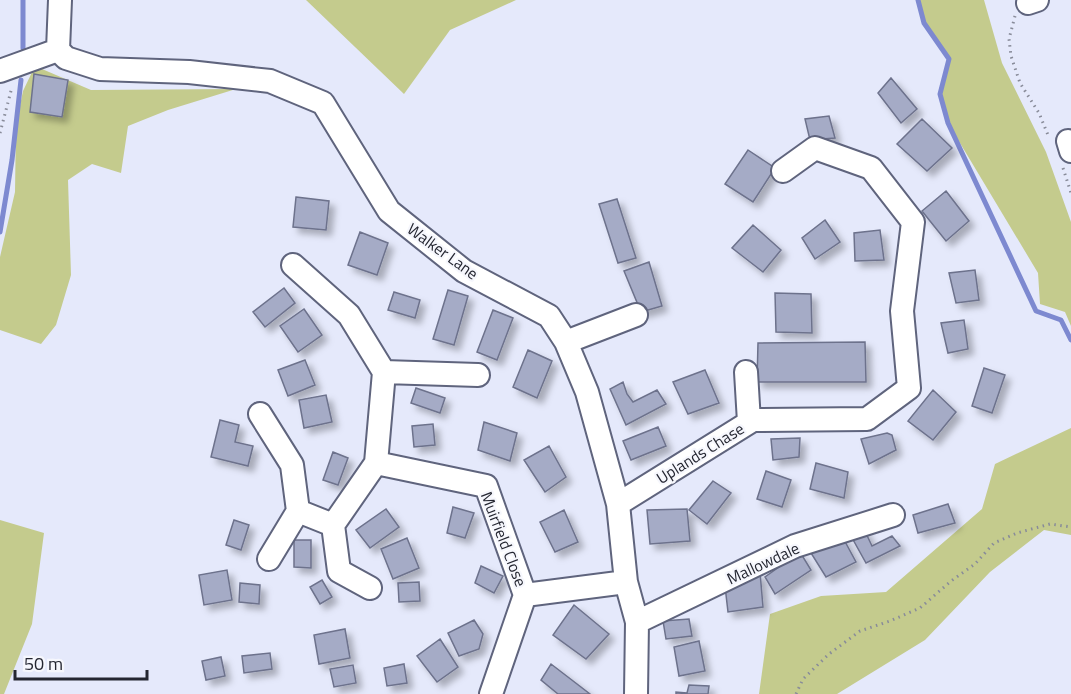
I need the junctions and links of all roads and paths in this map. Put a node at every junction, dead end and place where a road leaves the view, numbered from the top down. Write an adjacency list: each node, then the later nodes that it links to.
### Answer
1 (60, 0): 3 (street)
2 (1026, 4): 6 (path)
3 (58, 50): 4 (street); 11 (street, Walker Lane)
4 (8, 68): 5 (path)
5 (0, 134)
6 (1062, 148): 8 (path)
7 (783, 171): 16 (street, Uplands Chase)
8 (1071, 193)
9 (293, 265): 12 (street)
10 (636, 315): 11 (street)
11 (566, 342): 18 (street, Walker Lane)
12 (384, 372): 14 (street); 17 (street)
13 (746, 372): 16 (street)
14 (478, 375)
15 (260, 414): 19 (street)
16 (749, 422): 18 (street, Uplands Chase)
17 (376, 463): 21 (street); 26 (street, Muirfield Close)
18 (618, 504): 24 (street, Walker Lane)
19 (298, 510): 21 (street); 23 (street)
20 (893, 515): 27 (street, Mallowdale)
21 (333, 525): 25 (street)
22 (1071, 527): 30 (path)
23 (269, 559)
24 (626, 582): 26 (street); 27 (street, Walker Lane)
25 (370, 588)
26 (525, 595): 28 (street)
27 (637, 622): 29 (street, Walker Lane)
28 (491, 694)
29 (636, 694)
30 (796, 694)

